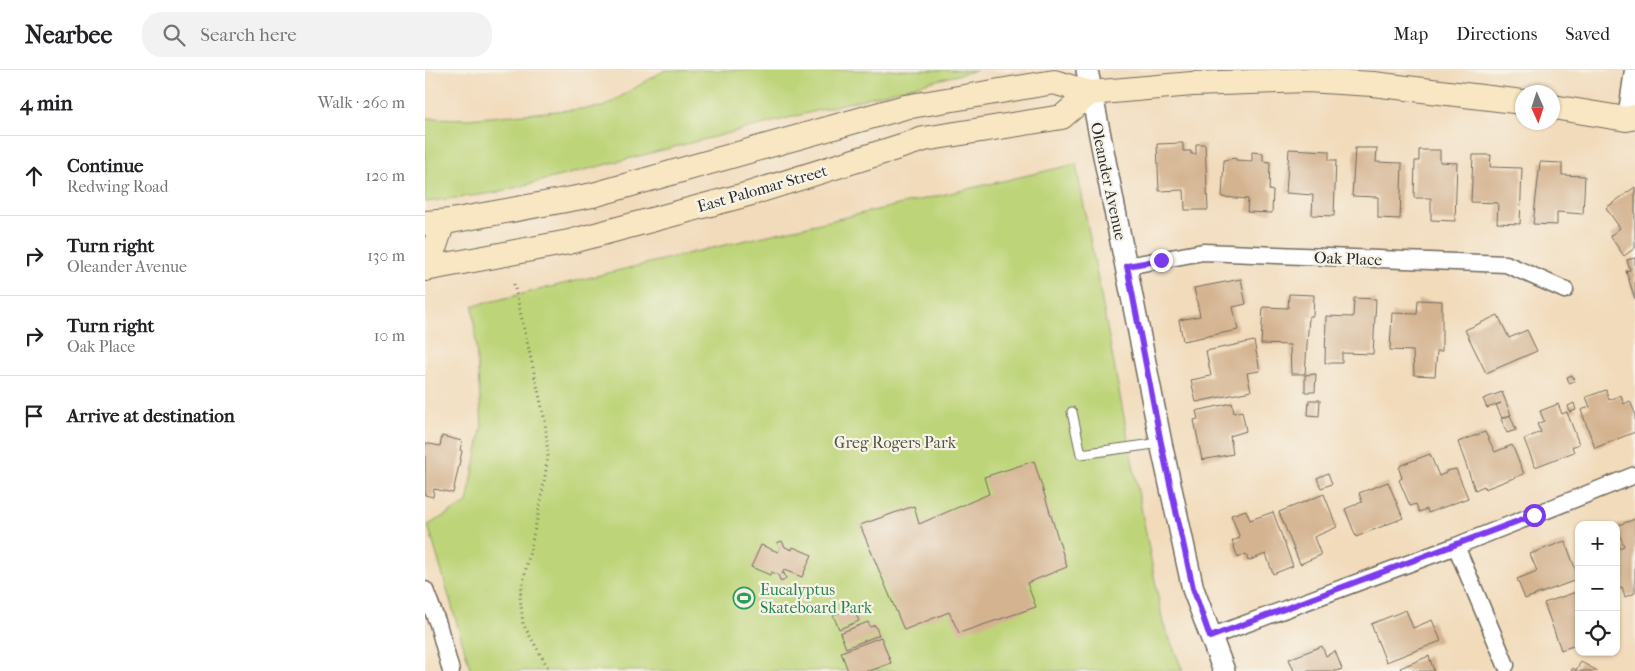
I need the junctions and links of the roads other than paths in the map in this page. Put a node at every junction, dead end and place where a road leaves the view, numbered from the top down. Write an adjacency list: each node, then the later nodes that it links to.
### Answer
1 (1633, 70): 5 (street)
2 (1088, 81): 3 (main road); 6 (main road); 8 (street, Oleander Avenue); 9 (main road, East Palomar Street)
3 (1515, 101)
4 (1560, 108): 5 (main road)
5 (1632, 121)
6 (434, 222): 7 (main road)
7 (425, 254)
8 (1127, 266): 10 (street, Oak Place); 12 (street, Oleander Avenue)
9 (425, 269)
10 (1565, 290)
11 (1071, 412): 12 (lane)
12 (1161, 443): 16 (street, Oleander Avenue)
13 (1635, 475): 14 (street)
14 (1456, 546): 16 (street); 17 (street)
15 (425, 590): 18 (street)
16 (1210, 637): 19 (street, Oleander Avenue)
17 (1506, 665)
18 (451, 671)
19 (1224, 671)

